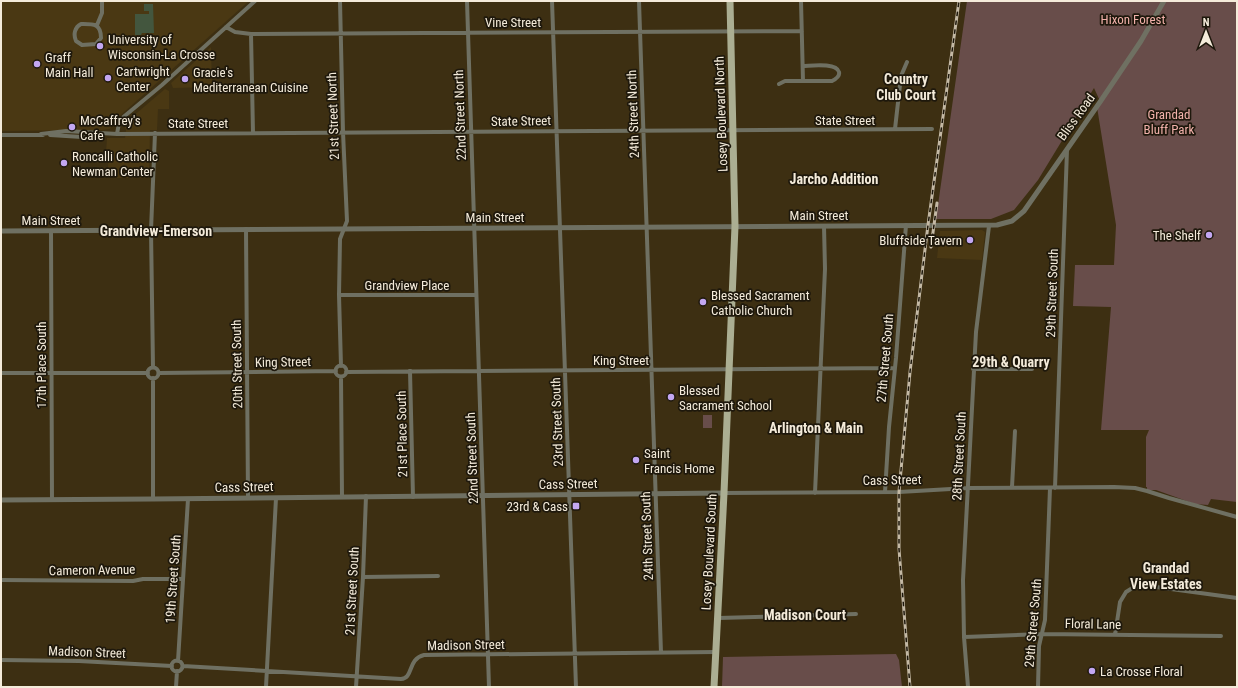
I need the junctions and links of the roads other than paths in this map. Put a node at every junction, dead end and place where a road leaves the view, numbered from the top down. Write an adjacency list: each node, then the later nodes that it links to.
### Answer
1 (102, 1): 10 (street)
2 (255, 1): 11 (street)
3 (340, 1): 17 (street, 21st Street North)
4 (466, 1): 15 (street, 22nd Street North)
5 (552, 1): 16 (street, 23rd Street South)
6 (639, 1): 12 (street, 24th Street North)
7 (730, 1): 13 (main road, Losey Boulevard North)
8 (801, 1): 14 (street)
9 (1164, 1): 34 (street, Bliss Road)
10 (97, 25): 10 (street)
11 (226, 28): 18 (street, Vine Street); 32 (street)
12 (640, 31): 13 (street, Vine Street); 16 (street, Vine Street); 27 (street, 24th Street North)
13 (730, 31): 14 (street, Vine Street); 25 (main road, Losey Boulevard North)
14 (802, 31): 20 (street)
15 (467, 32): 16 (street, Vine Street); 17 (street, Vine Street); 29 (street, 22nd Street North)
16 (553, 32): 26 (street, 23rd Street South)
17 (341, 33): 18 (street, Vine Street); 28 (street, 21st Street North)
18 (251, 34): 31 (street)
19 (907, 62): 23 (street)
20 (802, 66): 21 (street); 21 (street)
21 (803, 81): 22 (street)
22 (779, 84)
23 (894, 129): 24 (street, State Street); 25 (street, State Street)
24 (932, 129)
25 (734, 130): 27 (street, State Street); 36 (main road, Losey Boulevard North)
26 (557, 131): 27 (street, State Street); 29 (street, State Street); 39 (street, 23rd Street South)
27 (643, 131): 40 (street, 24th Street North)
28 (343, 132): 29 (street, State Street); 31 (street, State Street); 45 (street, 21st Street North)
29 (470, 132): 41 (street, 22nd Street North)
30 (155, 133): 31 (street, State Street); 32 (street, State Street); 44 (street)
31 (253, 133)
32 (117, 134): 33 (street, State Street)
33 (1, 135)
34 (1067, 148): 38 (street, Bliss Road); 73 (street, 29th Street South)
35 (906, 225): 37 (street, Main Street); 38 (street, Main Street); 52 (street, 27th Street South)
36 (735, 226): 37 (street, Main Street); 40 (street, Main Street); 58 (main road, Losey Boulevard South)
37 (824, 226): 51 (street)
38 (989, 226): 53 (street, 28th Street South)
39 (560, 227): 40 (street, Main Street); 41 (street, Main Street); 56 (street, 23rd Street South)
40 (647, 227): 57 (street, 24th Street South)
41 (473, 228): 45 (street, Main Street); 48 (street, 22nd Street South)
42 (246, 229): 44 (street, Main Street); 45 (street, Main Street); 61 (street, 20th Street South)
43 (51, 230): 44 (street, Main Street); 46 (street, Main Street); 64 (street, 17th Place South)
44 (151, 230): 50 (street)
45 (344, 230): 47 (street)
46 (1, 231)
47 (339, 295): 48 (street, Grandview Place); 49 (street)
48 (476, 295): 55 (street, 22nd Street South)
49 (341, 366): 59 (street); 62 (street)
50 (153, 367): 65 (street); 66 (street)
51 (821, 368): 52 (street, King Street); 58 (street, King Street); 74 (street)
52 (895, 368): 75 (street, 27th Street South)
53 (974, 369): 54 (street); 70 (street, 28th Street South)
54 (1032, 369)
55 (479, 370): 56 (street, King Street); 60 (street, King Street); 81 (street, 22nd Street South)
56 (565, 370): 57 (street, King Street); 78 (street, 23rd Street South)
57 (651, 370): 58 (street, King Street); 77 (street, 24th Street South)
58 (730, 370): 76 (main road, Losey Boulevard South)
59 (336, 371): 61 (street, King Street); 67 (street)
60 (410, 371): 62 (street, King Street); 80 (street, 21st Place South)
61 (247, 372): 66 (street, King Street); 83 (street, 20th Street South)
62 (346, 372): 67 (street)
63 (1, 373): 64 (street)
64 (52, 373): 65 (street); 88 (street, 17th Place South)
65 (148, 373): 68 (street)
66 (159, 373): 68 (street)
67 (341, 377): 82 (street)
68 (153, 378): 85 (street)
69 (1015, 431): 71 (street)
70 (968, 488): 71 (street, Cass Street); 75 (street, Cass Street); 100 (street, 28th Street South)
71 (1012, 488): 72 (street, Cass Street)
72 (1050, 488): 73 (street, Cass Street); 97 (street, 29th Street South)
73 (1056, 488): 89 (street, Cass Street)
74 (815, 492): 75 (street, Cass Street); 76 (street, Cass Street)
75 (885, 492)
76 (724, 493): 77 (street, Cass Street); 96 (main road, Losey Boulevard South)
77 (655, 494): 78 (street, Cass Street); 101 (street, 24th Street South)
78 (570, 495): 81 (street, Cass Street); 104 (street, 23rd Street South)
79 (366, 496): 80 (street, Cass Street); 82 (street, Cass Street); 91 (street, 21st Street South)
80 (413, 496): 81 (street, Cass Street)
81 (483, 496): 103 (street, 22nd Street South)
82 (342, 497): 84 (street, Cass Street)
83 (248, 498): 84 (street, Cass Street); 86 (street, Cass Street)
84 (276, 498): 110 (street)
85 (153, 499): 86 (street, Cass Street); 88 (street, Cass Street)
86 (188, 499): 92 (street, 19th Street South)
87 (1, 500): 88 (street, Cass Street)
88 (52, 500)
89 (1237, 517)
90 (438, 576): 91 (street)
91 (363, 577): 111 (street, 21st Street South)
92 (183, 579): 93 (street, Cameron Avenue); 106 (street, 19th Street South)
93 (1, 580)
94 (1237, 598): 98 (street)
95 (856, 614): 96 (street)
96 (718, 618): 102 (main road, Losey Boulevard South)
97 (1042, 634): 98 (street, Floral Lane); 100 (street, Floral Lane); 119 (street, 29th Street South)
98 (1115, 635): 99 (street, Floral Lane)
99 (1221, 636)
100 (964, 637): 118 (street, 28th Street South)
101 (661, 652): 102 (street, Madison Street); 104 (street, Madison Street)
102 (716, 652): 117 (main road, Losey Boulevard South)
103 (487, 654): 104 (street, Madison Street); 111 (street, Madison Street); 115 (street, 22nd Street South)
104 (575, 654): 116 (street, 23rd Street South)
105 (1, 660): 107 (street, Madison Street)
106 (178, 661): 107 (street); 108 (street)
107 (172, 666): 109 (street)
108 (183, 666): 109 (street); 110 (street, Madison Street)
109 (177, 671): 112 (street)
110 (267, 671): 111 (street, Madison Street); 113 (street)
111 (357, 677): 114 (street, 21st Street South)
112 (176, 687)
113 (266, 687)
114 (356, 687)
115 (489, 687)
116 (576, 687)
117 (714, 687)
118 (968, 687)
119 (1038, 687)

